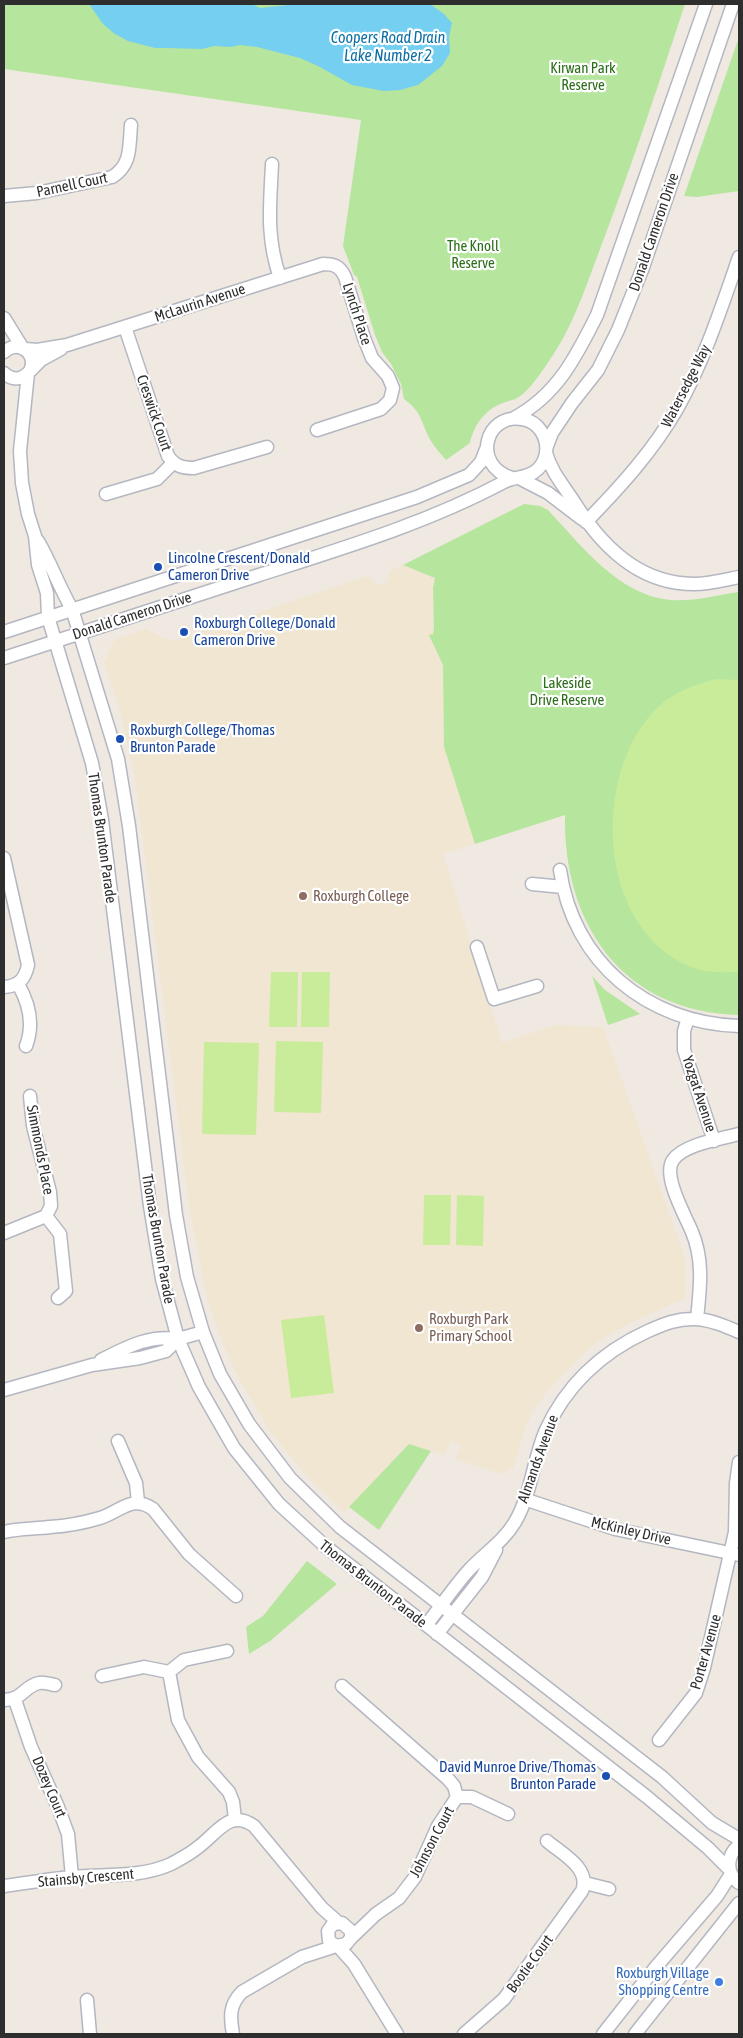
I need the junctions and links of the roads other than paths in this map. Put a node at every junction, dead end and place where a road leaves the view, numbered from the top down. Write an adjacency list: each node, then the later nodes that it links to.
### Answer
1 (706, 4): 16 (street, Donald Cameron Drive)
2 (732, 4): 21 (street, Donald Cameron Drive)
3 (131, 125): 5 (street, Parnell Court)
4 (272, 164): 8 (street)
5 (4, 196)
6 (739, 257): 25 (street, Watersedge Way)
7 (334, 264): 8 (street, McLaurin Avenue); 18 (street, Lynch Place)
8 (280, 278): 10 (street, McLaurin Avenue)
9 (4, 318): 12 (street)
10 (125, 327): 11 (street, McLaurin Avenue); 22 (street, Creswick Court)
11 (67, 345): 12 (street, McLaurin Avenue); 14 (street, McLaurin Avenue)
12 (24, 348): 13 (street, McLaurin Avenue); 14 (street)
13 (4, 352)
14 (29, 372): 15 (street); 17 (street)
15 (6, 375): 17 (street)
16 (514, 418): 19 (street); 21 (street)
17 (22, 422): 26 (street)
18 (318, 430)
19 (487, 446): 23 (street); 28 (street, Donald Cameron Drive)
20 (267, 447): 22 (street, Creswick Court)
21 (546, 450): 23 (street); 25 (street)
22 (173, 464): 24 (street)
23 (516, 478): 25 (street); 31 (street, Donald Cameron Drive)
24 (106, 494)
25 (586, 522): 27 (street)
26 (35, 536): 28 (street, Thomas Brunton Parade); 29 (street, Thomas Brunton Parade)
27 (739, 577)
28 (72, 609): 29 (street, Donald Cameron Drive); 31 (street, Thomas Brunton Parade)
29 (48, 617): 30 (street, Donald Cameron Drive); 32 (street, Thomas Brunton Parade)
30 (4, 632)
31 (80, 633): 32 (street, Donald Cameron Drive); 53 (street, Thomas Brunton Parade)
32 (56, 641): 33 (street, Donald Cameron Drive); 51 (street, Thomas Brunton Parade)
33 (4, 658)
34 (4, 858): 39 (street)
35 (560, 870): 37 (street)
36 (532, 884): 37 (street)
37 (563, 886): 42 (street)
38 (477, 948): 40 (street)
39 (18, 984): 41 (street); 44 (street)
40 (537, 986)
41 (4, 987)
42 (688, 1018): 43 (street); 47 (street, Yozgat Avenue)
43 (739, 1026)
44 (26, 1046)
45 (30, 1096): 48 (street, Simmonds Place)
46 (739, 1134): 47 (street)
47 (714, 1141): 52 (street)
48 (46, 1216): 49 (street, Simmonds Place); 50 (street)
49 (4, 1232)
50 (58, 1298)
51 (172, 1317): 55 (street); 56 (street, Thomas Brunton Parade)
52 (696, 1319): 54 (street, Almands Avenue); 63 (street, Almands Avenue)
53 (203, 1332): 56 (street); 69 (street, Thomas Brunton Parade)
54 (739, 1332)
55 (161, 1337): 56 (street); 59 (street)
56 (178, 1339): 57 (street); 58 (street, Thomas Brunton Parade)
57 (166, 1351): 58 (street); 59 (street)
58 (186, 1358): 71 (street, Thomas Brunton Parade)
59 (92, 1365): 60 (street)
60 (4, 1390)
61 (118, 1441): 64 (street)
62 (739, 1462): 67 (street, Porter Avenue)
63 (524, 1499): 66 (street, Almands Avenue); 67 (street, McKinley Drive)
64 (138, 1502): 65 (street); 68 (street)
65 (4, 1532)
66 (500, 1541): 69 (street, Almands Avenue); 70 (street, Almands Avenue)
67 (735, 1554): 79 (street, Porter Avenue)
68 (236, 1596)
69 (441, 1606): 70 (street, Thomas Brunton Parade); 71 (street, Almands Avenue)
70 (452, 1615): 72 (street, Almands Avenue); 83 (street, Thomas Brunton Parade)
71 (426, 1626): 72 (street, Thomas Brunton Parade)
72 (437, 1634): 86 (street, Thomas Brunton Parade)
73 (227, 1651): 74 (street)
74 (169, 1672): 75 (street); 82 (street)
75 (102, 1676)
76 (55, 1685): 78 (street, Dozey Court)
77 (342, 1686): 80 (street, Johnson Court)
78 (9, 1700): 87 (street, Dozey Court)
79 (659, 1740)
80 (457, 1797): 81 (street); 92 (street, Johnson Court)
81 (508, 1814)
82 (235, 1819): 87 (street, Stainsby Crescent); 93 (street)
83 (739, 1839)
84 (547, 1841): 88 (street)
85 (739, 1845): 86 (street)
86 (733, 1876): 101 (street)
87 (72, 1877): 89 (street, Stainsby Crescent)
88 (585, 1883): 90 (street); 100 (street, Bootie Court)
89 (4, 1886)
90 (609, 1889)
91 (739, 1903): 102 (street)
92 (376, 1914): 93 (street, Johnson Court); 94 (street, Johnson Court)
93 (334, 1926): 94 (street); 94 (street); 95 (street)
94 (344, 1942): 95 (street); 99 (street)
95 (302, 1957): 98 (street)
96 (87, 2000): 97 (street)
97 (90, 2034)
98 (233, 2034)
99 (397, 2034)
100 (464, 2034)
101 (603, 2034)
102 (635, 2034)

